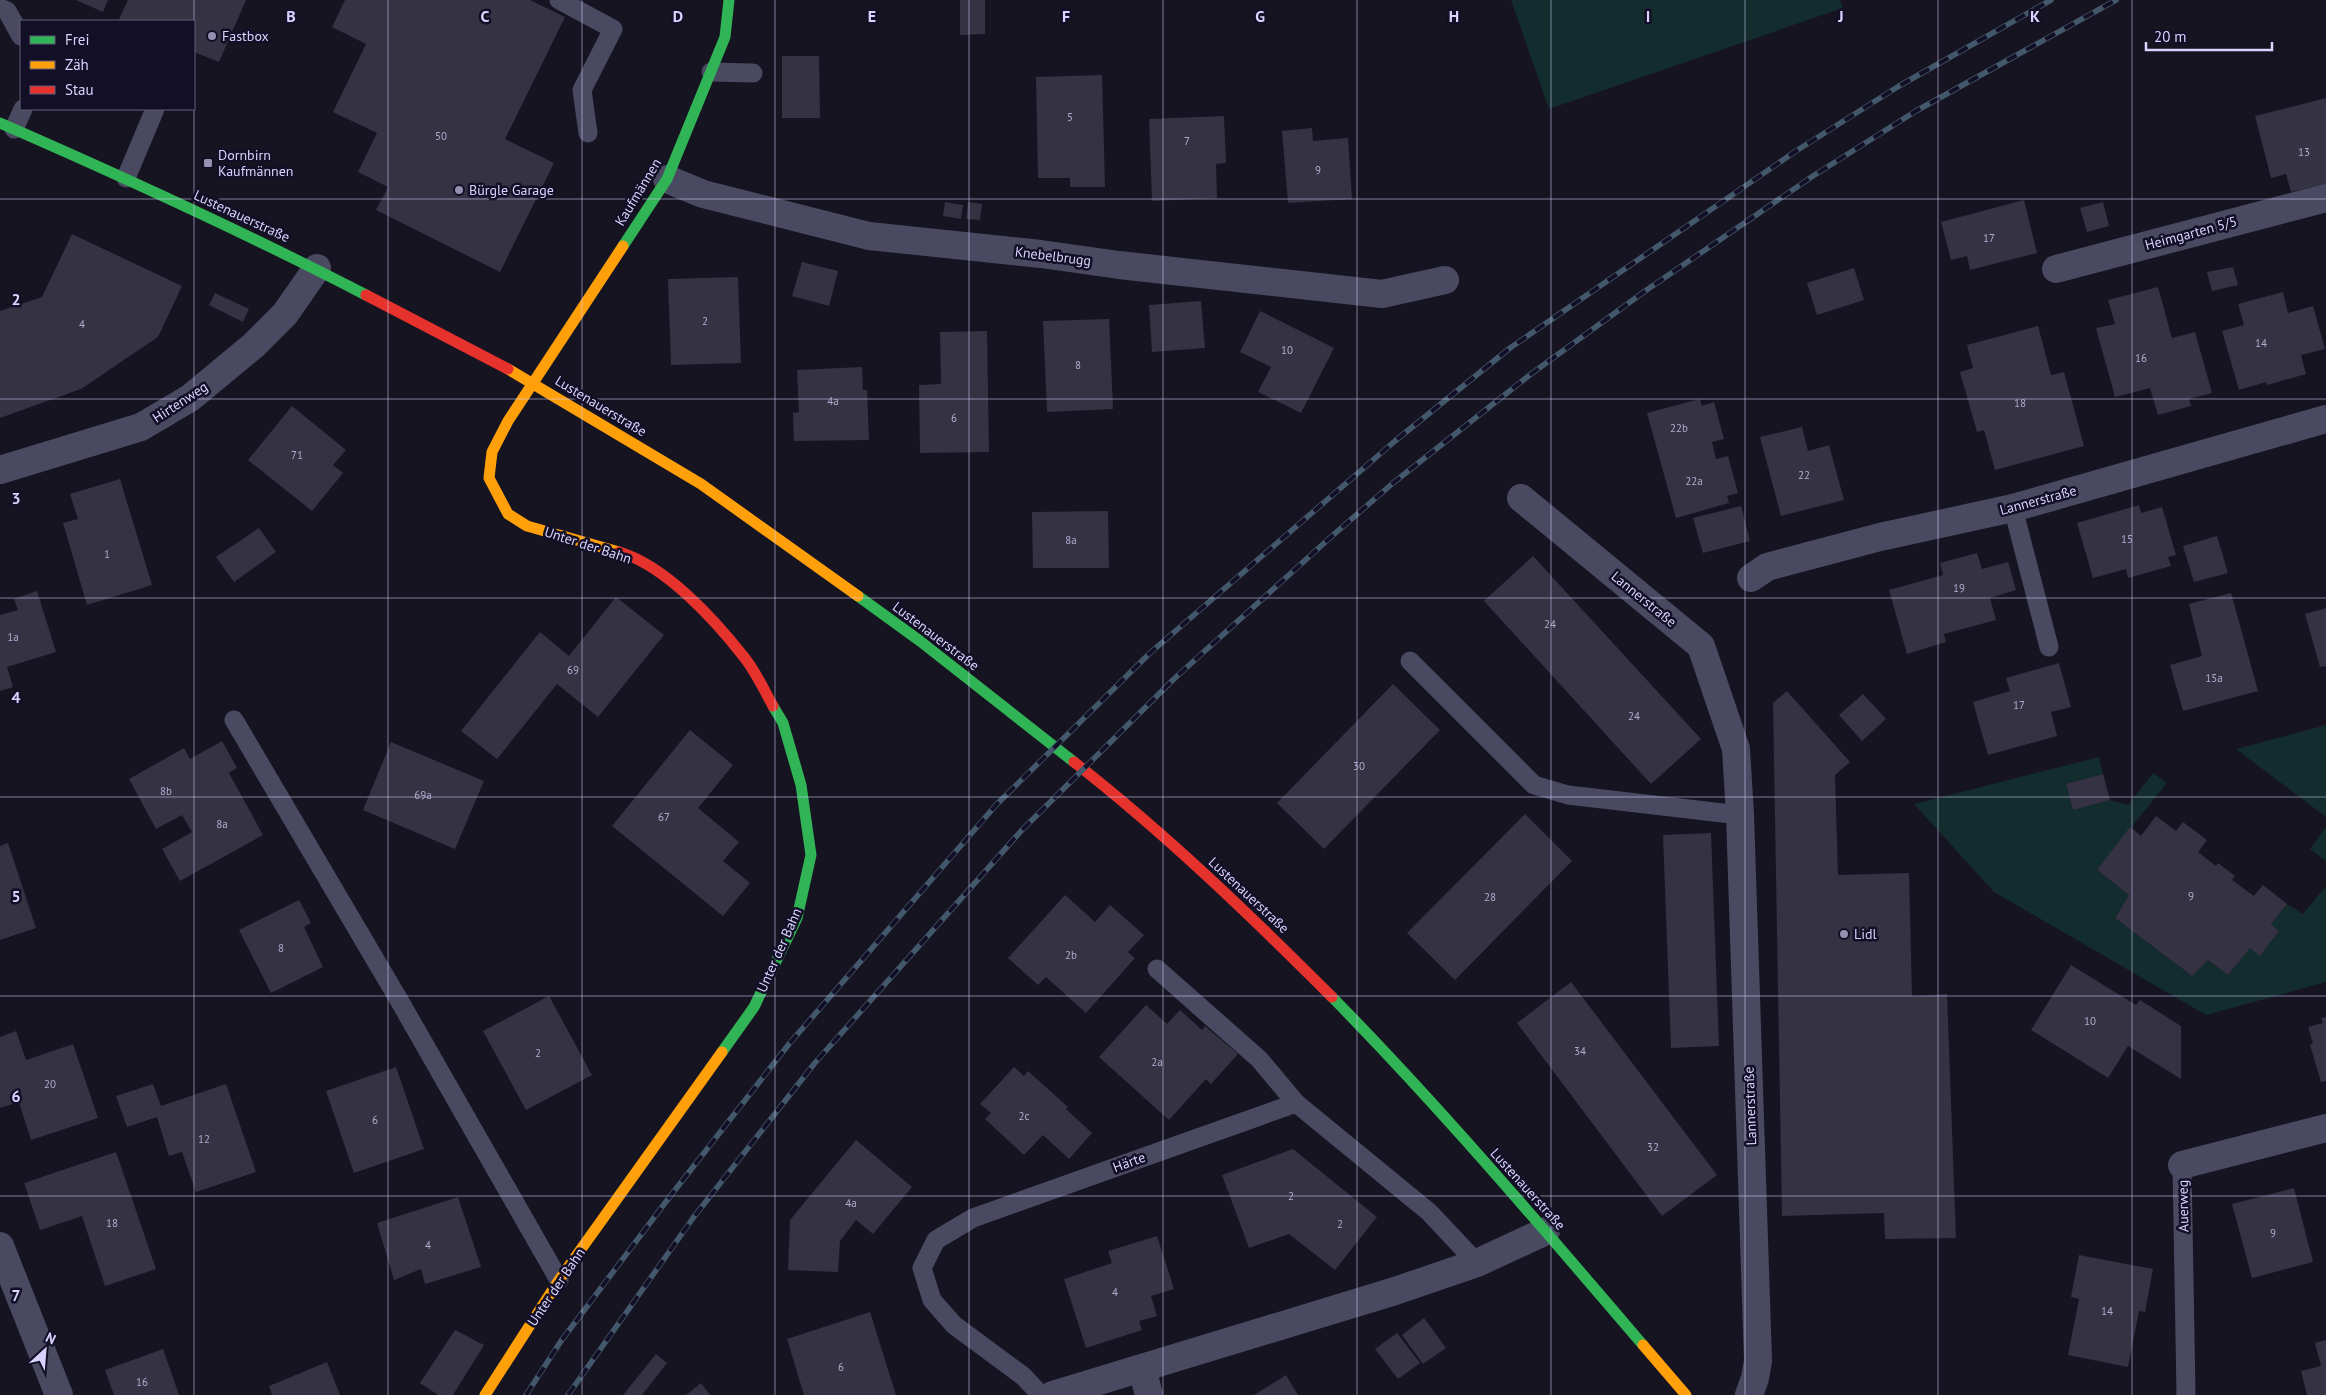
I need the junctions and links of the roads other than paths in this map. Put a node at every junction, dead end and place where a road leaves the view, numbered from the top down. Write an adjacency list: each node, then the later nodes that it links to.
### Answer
1 (559, 0): 10 (lane)
2 (728, 0): 5 (main road, Kaufmännen)
3 (6, 7): 4 (lane)
4 (20, 34)
5 (711, 72): 6 (lane); 12 (main road, Kaufmännen)
6 (753, 73)
7 (22, 110): 9 (lane)
8 (155, 110): 11 (lane)
9 (7, 126): 11 (main road, Lustenauerstraße)
10 (588, 133)
11 (126, 178): 14 (main road, Lustenauerstraße)
12 (667, 179): 16 (street, Knebelbrugg); 17 (main road, Kaufmännen)
13 (2326, 198): 15 (street, Heimgarten 5/5)
14 (317, 268): 17 (main road, Lustenauerstraße); 19 (street, Hirtenweg)
15 (2056, 269)
16 (1445, 280)
17 (533, 382): 31 (main road, Lustenauerstraße); 34 (main road, Unter der Bahn)
18 (2326, 419): 21 (street, Lannerstraße)
19 (0, 470)
20 (1521, 498): 26 (street, Lannerstraße)
21 (2014, 508): 22 (street, Lannerstraße); 23 (lane)
22 (1751, 578)
23 (2049, 647)
24 (1410, 661): 26 (lane)
25 (234, 720): 34 (lane)
26 (1740, 816): 42 (street, Lannerstraße)
27 (1158, 969): 28 (lane)
28 (1296, 1103): 33 (lane); 38 (lane, Härte)
29 (2326, 1128): 30 (street, Auerweg)
30 (2182, 1166): 43 (lane, Auerweg)
31 (1546, 1231): 33 (street); 41 (main road, Lustenauerstraße)
32 (0, 1246): 36 (street)
33 (1477, 1263): 35 (street)
34 (559, 1280): 37 (main road, Unter der Bahn)
35 (1142, 1368): 39 (street); 40 (street)
36 (59, 1395)
37 (485, 1395)
38 (1041, 1395)
39 (1053, 1395)
40 (1149, 1395)
41 (1686, 1395)
42 (1749, 1395)
43 (2186, 1395)

